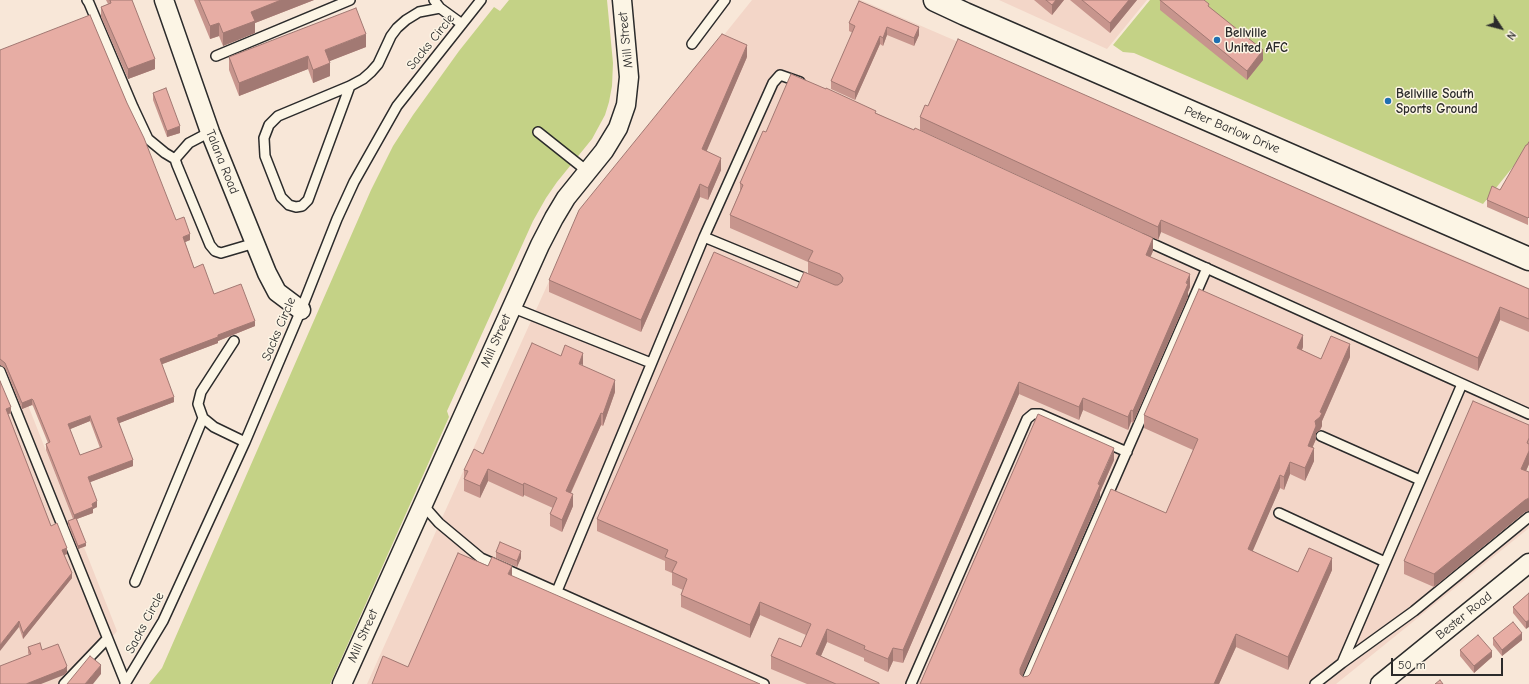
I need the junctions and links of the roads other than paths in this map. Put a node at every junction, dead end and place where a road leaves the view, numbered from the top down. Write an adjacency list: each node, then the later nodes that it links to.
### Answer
1 (87, 0): 17 (lane)
2 (164, 0): 15 (street, Talana Road)
3 (350, 0): 12 (lane)
4 (434, 0): 9 (lane)
5 (481, 0): 10 (lane, Sacks Circle)
6 (622, 0): 18 (street, Mill Street)
7 (725, 0): 11 (lane)
8 (935, 0): 22 (street, Peter Barlow Drive)
9 (440, 8): 10 (lane); 13 (lane)
10 (462, 24): 26 (lane, Sacks Circle)
11 (692, 44)
12 (216, 56)
13 (350, 86): 13 (lane)
14 (810, 86): 20 (lane)
15 (210, 132): 17 (lane); 21 (street, Talana Road)
16 (538, 132): 18 (lane)
17 (175, 159): 21 (lane)
18 (587, 171): 25 (street, Mill Street)
19 (1135, 236): 23 (lane)
20 (704, 237): 24 (lane); 28 (lane)
21 (255, 243): 26 (street, Talana Road)
22 (1529, 259)
23 (1207, 268): 30 (lane); 35 (lane)
24 (822, 286)
25 (512, 307): 28 (lane); 37 (street, Mill Street)
26 (301, 310): 34 (lane, Sacks Circle)
27 (234, 341): 32 (lane)
28 (651, 363): 43 (lane)
29 (0, 371): 44 (lane)
30 (1462, 384): 31 (lane); 36 (lane)
31 (1529, 414)
32 (203, 418): 34 (lane); 42 (lane)
33 (1321, 436): 36 (lane)
34 (245, 442): 47 (lane, Sacks Circle)
35 (1127, 452): 50 (lane); 51 (lane)
36 (1420, 480): 40 (lane)
37 (423, 506): 43 (lane); 48 (street, Mill Street)
38 (1279, 513): 40 (lane)
39 (1529, 517): 45 (lane)
40 (1385, 562): 45 (lane)
41 (1529, 563): 53 (street, Bester Road)
42 (135, 582)
43 (557, 591): 49 (lane)
44 (107, 639): 46 (lane); 47 (lane)
45 (1342, 663): 52 (lane)
46 (64, 684)
47 (125, 684)
48 (342, 684)
49 (764, 684)
50 (911, 684)
51 (1025, 684)
52 (1315, 684)
53 (1380, 684)

